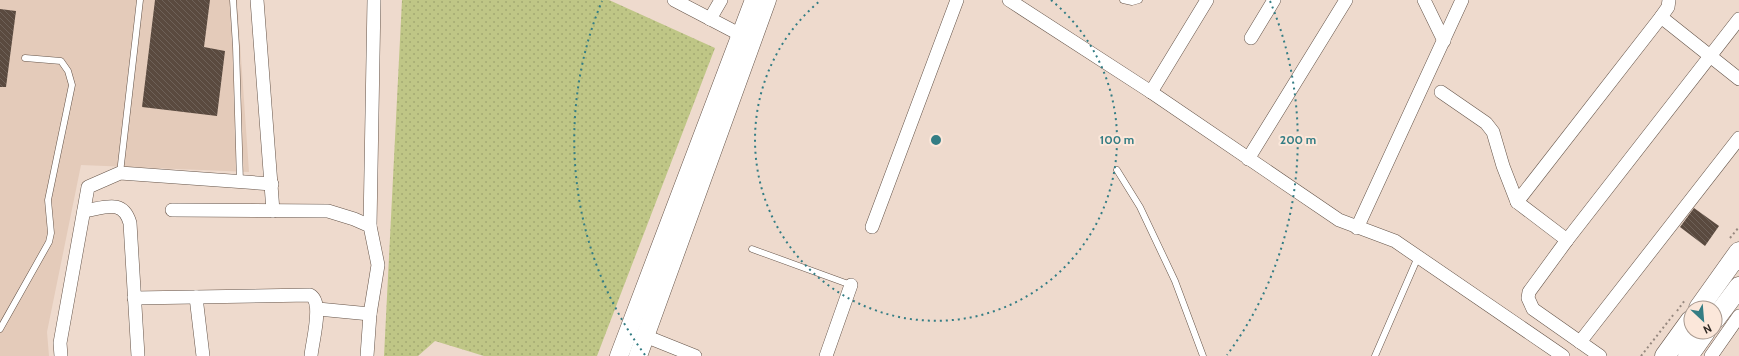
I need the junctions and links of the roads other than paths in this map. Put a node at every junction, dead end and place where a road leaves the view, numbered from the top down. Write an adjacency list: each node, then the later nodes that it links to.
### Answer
1 (140, 0): 32 (lane)
2 (233, 0): 33 (lane)
3 (257, 0): 34 (street)
4 (374, 0): 39 (street)
5 (674, 0): 19 (street)
6 (721, 0): 19 (street)
7 (957, 0): 40 (street)
8 (1009, 0): 27 (street)
9 (1123, 0): 10 (lane)
10 (1139, 0)
11 (1207, 0): 27 (street)
12 (1274, 0): 22 (street)
13 (1346, 0): 30 (street)
14 (1424, 0): 23 (street)
15 (1462, 0): 23 (street)
16 (1669, 0): 18 (street)
17 (754, 1): 21 (street); 57 (street)
18 (1661, 17): 24 (street); 35 (street)
19 (710, 19): 21 (street)
20 (1739, 20): 24 (street)
21 (741, 35): 65 (street)
22 (1251, 38)
23 (1444, 41): 41 (street)
24 (1710, 57): 26 (street); 42 (street)
25 (25, 58): 55 (lane)
26 (1739, 80)
27 (1151, 92): 30 (street)
28 (1441, 92): 35 (street)
29 (1739, 138): 59 (street)
30 (1248, 159): 41 (street)
31 (1117, 170): 69 (lane)
32 (120, 173): 33 (street); 38 (street)
33 (240, 182): 34 (street)
34 (272, 184): 37 (street)
35 (1517, 202): 42 (street)
36 (172, 210): 37 (street)
37 (273, 210): 39 (street)
38 (84, 211): 49 (street); 60 (street)
39 (370, 226): 53 (street)
40 (872, 227)
41 (1357, 228): 45 (street)
42 (1567, 240): 59 (street)
43 (752, 249): 46 (lane)
44 (1739, 252): 50 (main road)
45 (1418, 257): 70 (lane); 71 (street)
46 (851, 285): 68 (street)
47 (1739, 287): 51 (main road)
48 (196, 297): 49 (street); 52 (street); 62 (street)
49 (134, 298): 61 (street)
50 (1705, 300)
51 (1723, 308)
52 (318, 309): 53 (street); 63 (street)
53 (370, 314): 64 (street)
54 (1739, 316): 75 (street)
55 (0, 329)
56 (1683, 331): 73 (main road)
57 (645, 336): 66 (street); 67 (street)
58 (1699, 340): 74 (main road)
59 (1580, 342): 72 (street)
60 (61, 356)
61 (138, 356)
62 (203, 356)
63 (311, 356)
64 (367, 356)
65 (619, 356)
66 (638, 356)
67 (696, 356)
68 (826, 356)
69 (1203, 356)
70 (1375, 356)
71 (1563, 356)
72 (1600, 356)
73 (1665, 356)
74 (1688, 356)
75 (1711, 356)

